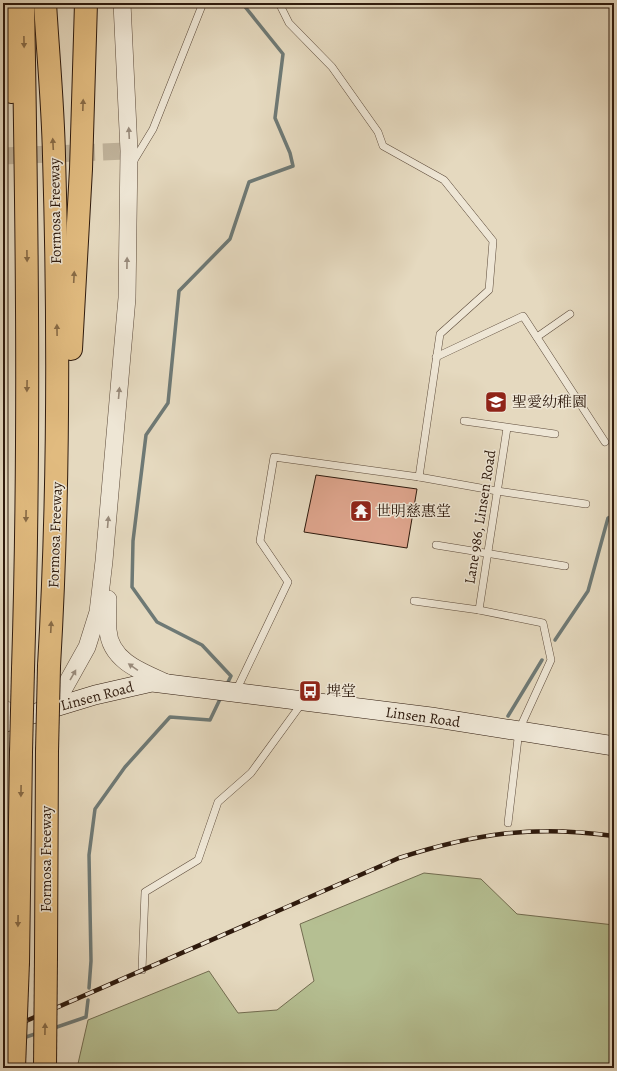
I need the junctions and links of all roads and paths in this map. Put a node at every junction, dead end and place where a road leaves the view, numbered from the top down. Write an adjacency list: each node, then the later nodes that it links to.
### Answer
1 (4, 3): 9 (highway)
2 (23, 3): 9 (highway, Formosa Freeway, one-way to 9)
3 (45, 3): 24 (highway, Formosa Freeway, one-way to 3)
4 (86, 3): 24 (highway, one-way to 4)
5 (122, 3): 8 (street, one-way to 5)
6 (203, 3): 8 (lane)
7 (279, 3): 12 (lane)
8 (129, 169): 22 (street, one-way to 8)
9 (27, 223): 36 (highway, Formosa Freeway, one-way to 36, bridge)
10 (570, 314): 11 (lane)
11 (537, 337): 12 (lane); 16 (lane)
12 (436, 357): 17 (lane)
13 (464, 421): 14 (lane)
14 (507, 428): 15 (lane); 18 (lane, Lane 986, Linsen Road)
15 (555, 434)
16 (605, 442)
17 (419, 477): 18 (lane); 28 (lane)
18 (497, 491): 19 (lane); 21 (lane, Lane 986, Linsen Road)
19 (586, 504)
20 (436, 545): 21 (lane)
21 (489, 554): 23 (lane); 26 (lane, Lane 986, Linsen Road)
22 (104, 561): 27 (street, one-way to 22); 30 (street, one-way to 22)
23 (565, 566)
24 (54, 581): 37 (highway, Formosa Freeway, one-way to 24, bridge)
25 (414, 601): 26 (lane)
26 (479, 610): 32 (lane)
27 (168, 683): 28 (main road, Linsen Road); 30 (main road, Linsen Road)
28 (228, 692): 29 (main road, Linsen Road)
29 (304, 702): 32 (main road, Linsen Road); 35 (lane)
30 (53, 708): 31 (main road, Linsen Road)
31 (8, 716)
32 (519, 730): 33 (main road, Linsen Road); 34 (lane)
33 (614, 746)
34 (508, 823)
35 (142, 970)
36 (14, 1068)
37 (45, 1068)

